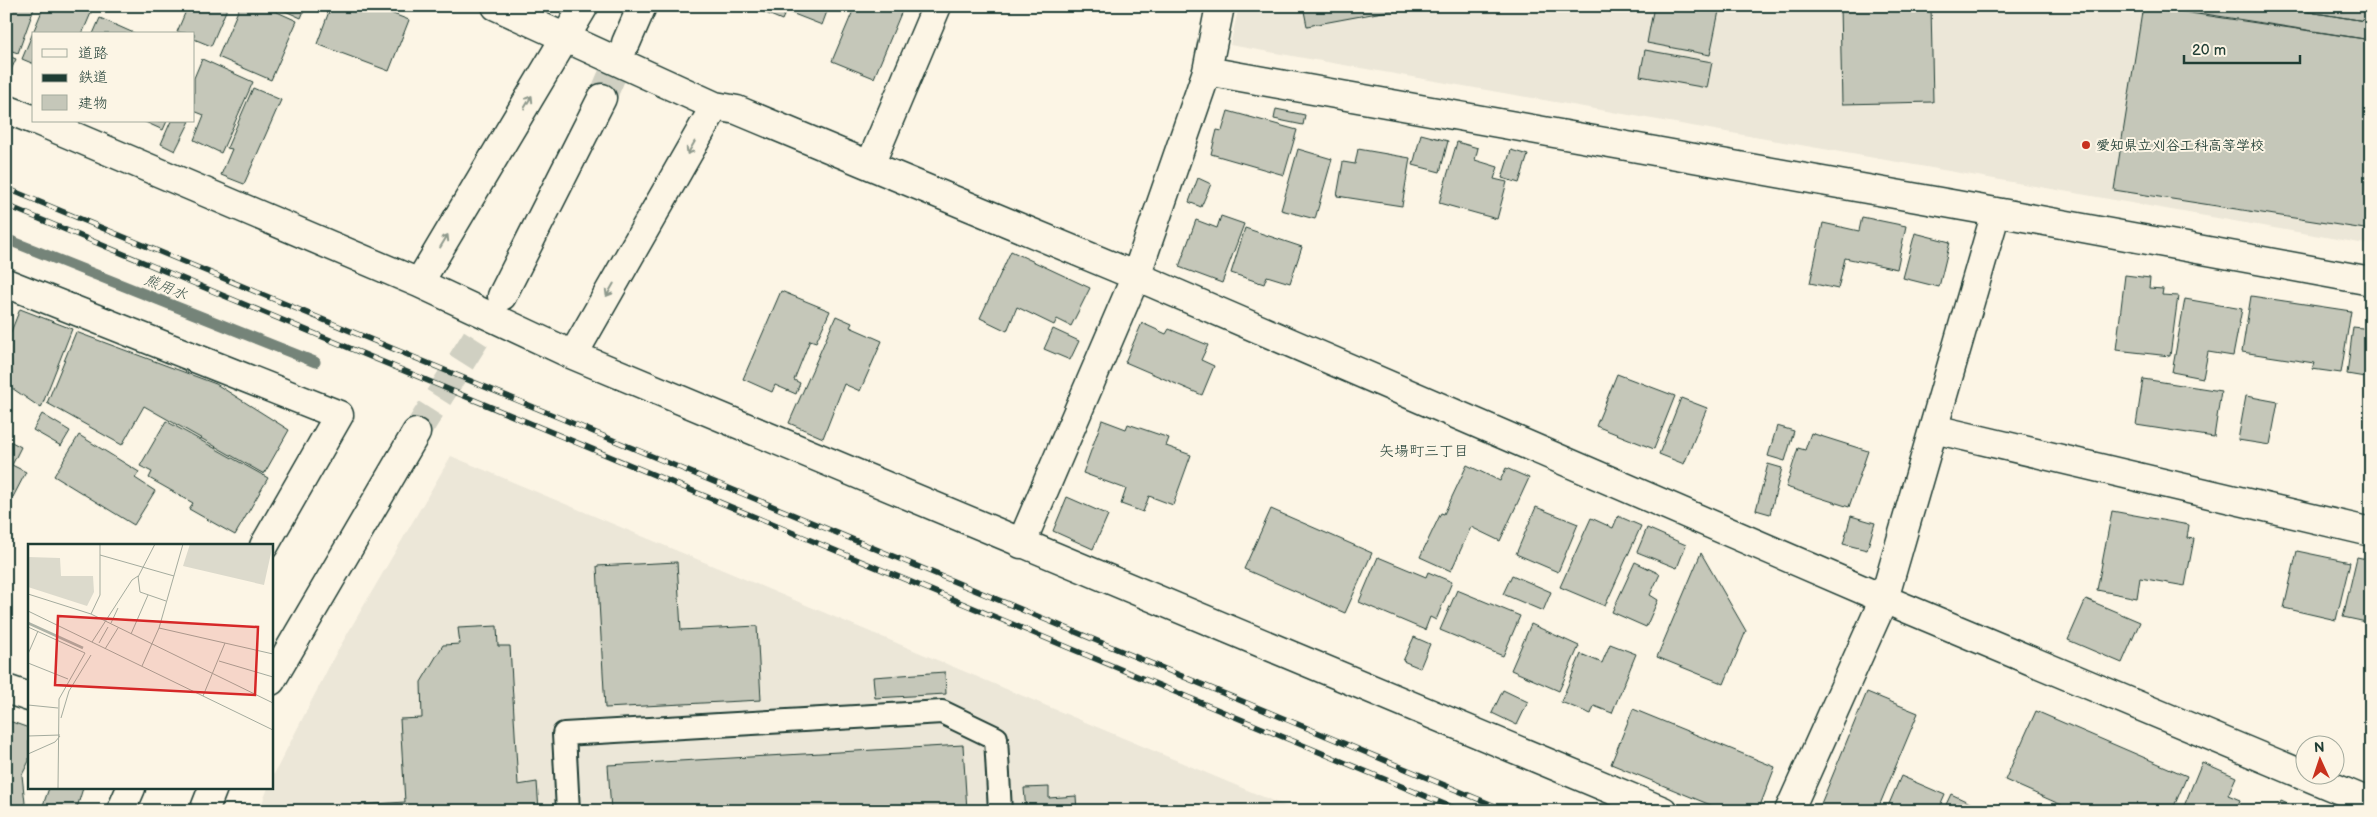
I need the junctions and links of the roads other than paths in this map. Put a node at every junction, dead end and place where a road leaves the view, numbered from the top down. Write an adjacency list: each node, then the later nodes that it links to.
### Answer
1 (496, 6): 6 (street)
2 (584, 6): 6 (street)
3 (642, 6): 7 (street)
4 (936, 6): 14 (street)
5 (1220, 6): 8 (street)
6 (565, 40): 10 (street); 19 (street, one-way to 6)
7 (626, 43)
8 (1207, 71): 15 (street); 16 (street)
9 (602, 98): 20 (street)
10 (715, 106): 14 (street); 21 (street, one-way to 21)
11 (6, 109): 12 (street)
12 (32, 119)
13 (40, 122): 19 (street)
14 (870, 165): 16 (street)
15 (1996, 212): 17 (street); 22 (street)
16 (1136, 276): 26 (street); 27 (street)
17 (2371, 281)
18 (6, 283): 25 (street)
19 (419, 283): 21 (street)
20 (502, 296)
21 (573, 355): 26 (street)
22 (1934, 429): 24 (street); 27 (street)
23 (416, 433): 28 (street)
24 (2371, 532)
25 (265, 544)
26 (1021, 544): 38 (street)
27 (1884, 599): 33 (street); 39 (street)
28 (272, 679)
29 (6, 689): 30 (street)
30 (28, 697)
31 (130, 790): 34 (street)
32 (213, 790): 35 (street)
33 (2371, 803)
34 (121, 811)
35 (204, 811)
36 (568, 811): 37 (lane)
37 (1000, 811)
38 (1663, 811)
39 (1789, 811)

